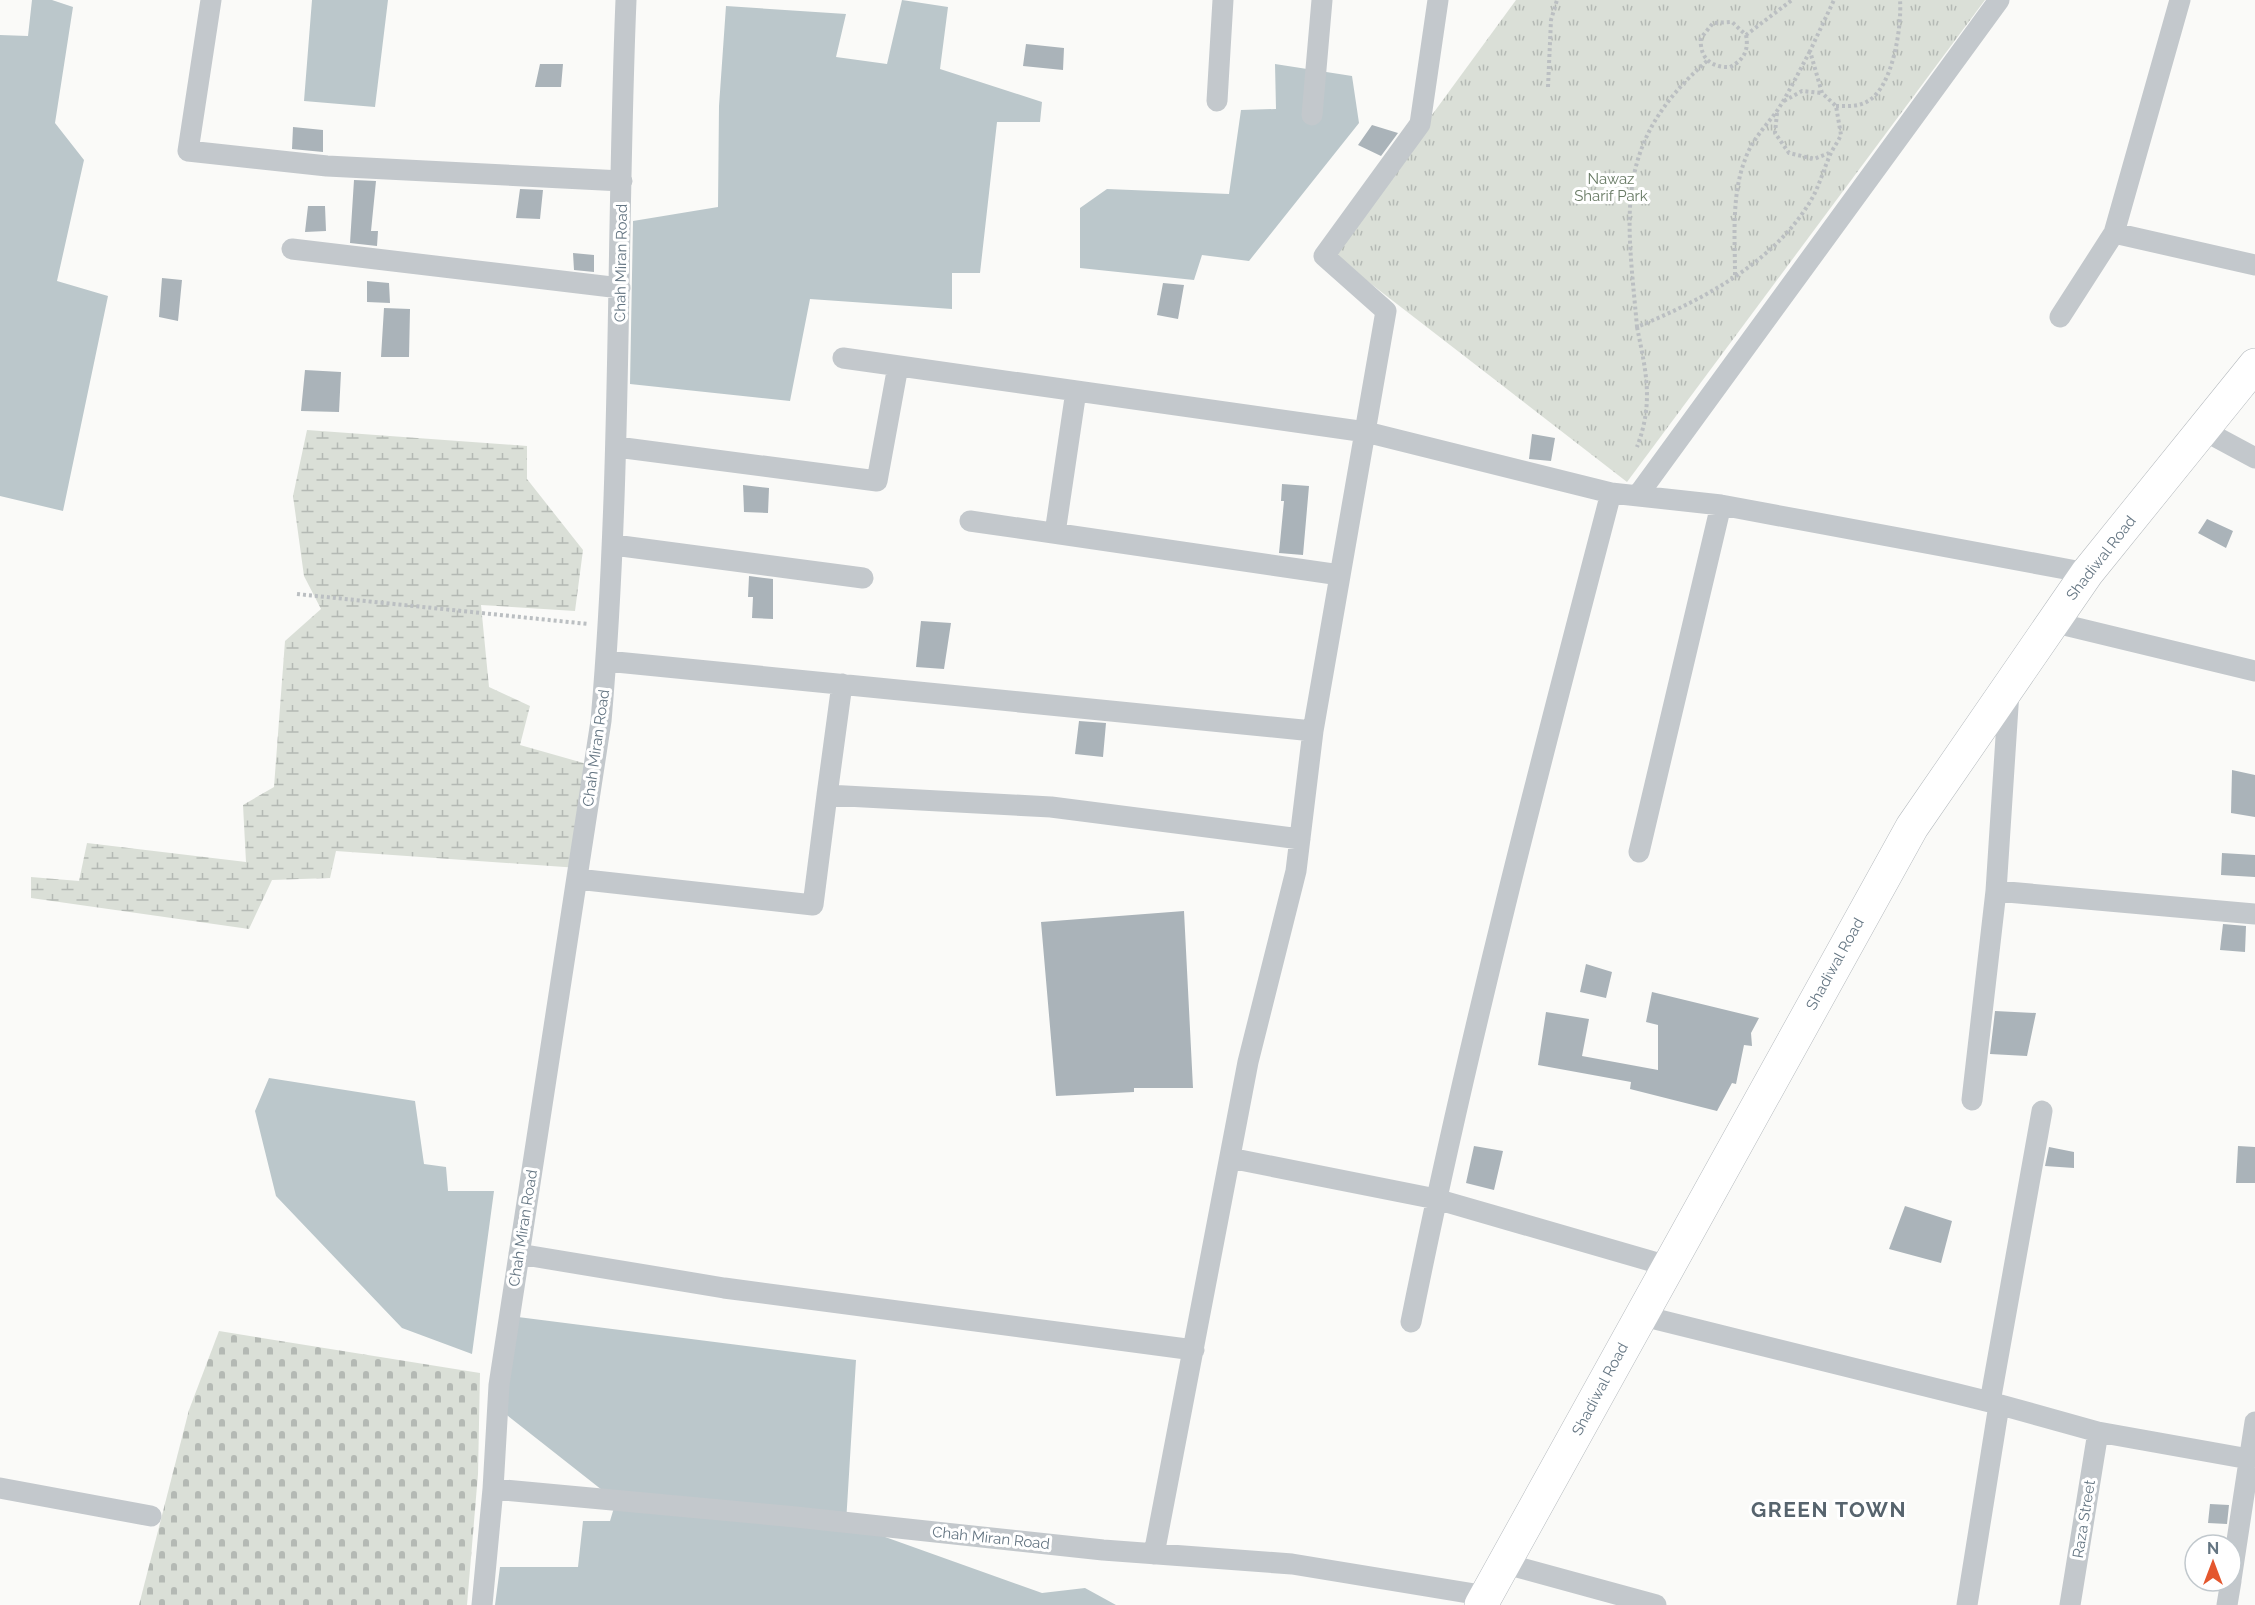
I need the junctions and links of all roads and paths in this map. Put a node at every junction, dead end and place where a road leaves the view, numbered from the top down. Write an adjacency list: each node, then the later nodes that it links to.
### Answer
1 (211, 0): 22 (street)
2 (626, 0): 22 (street, Chah Miran Road)
3 (1223, 0): 17 (street)
4 (1322, 0): 20 (street)
5 (1438, 0): 35 (street)
6 (1557, 0): 15 (path)
7 (1792, 0): 12 (path)
8 (1834, 0): 13 (path)
9 (1900, 0): 18 (path)
10 (1999, 0): 40 (street)
11 (2180, 0): 23 (street)
12 (1746, 35): 14 (path); 14 (path)
13 (1810, 51): 16 (path); 19 (path)
14 (1707, 61): 29 (path)
15 (1548, 87)
16 (1822, 93): 18 (path); 19 (path)
17 (1217, 101)
18 (1836, 106): 21 (path)
19 (1779, 107): 21 (path); 26 (path)
20 (1312, 115)
21 (1830, 153): 26 (path)
22 (622, 181): 27 (street, Chah Miran Road)
23 (2114, 233): 25 (street); 28 (street)
24 (292, 249): 27 (street)
25 (2255, 265)
26 (1735, 276): 29 (path)
27 (620, 288): 36 (street, Chah Miran Road)
28 (2060, 317)
29 (1637, 327): 37 (path)
30 (843, 358): 32 (street)
31 (2255, 365): 34 (main road, Shadiwal Road)
32 (898, 366): 33 (street); 36 (street)
33 (1076, 391): 35 (street); 43 (street)
34 (2203, 430): 38 (street); 45 (main road, Shadiwal Road)
35 (1366, 432): 39 (street); 46 (street)
36 (617, 447): 44 (street, Chah Miran Road)
37 (1637, 447)
38 (2255, 458)
39 (1611, 492): 40 (street); 65 (street)
40 (1638, 495): 41 (street)
41 (1721, 505): 45 (street); 58 (street)
42 (970, 521): 43 (street)
43 (1055, 533): 46 (street)
44 (614, 545): 47 (street); 50 (street, Chah Miran Road)
45 (2087, 573): 49 (main road, Shadiwal Road)
46 (1340, 575): 55 (street)
47 (863, 578)
48 (297, 594): 50 (path)
49 (2052, 622): 52 (street); 54 (main road, Shadiwal Road)
50 (610, 626): 51 (street, Chah Miran Road)
51 (606, 661): 53 (street); 59 (street, Chah Miran Road)
52 (2255, 671)
53 (842, 684): 55 (street); 56 (street)
54 (2009, 687): 60 (street); 67 (main road, Shadiwal Road)
55 (1313, 731): 57 (street)
56 (827, 795): 57 (street); 59 (street)
57 (1300, 839): 64 (street)
58 (1639, 852)
59 (577, 879): 66 (street, Chah Miran Road)
60 (1996, 891): 61 (street); 62 (street)
61 (2255, 914)
62 (1972, 1100)
63 (2042, 1111): 71 (street)
64 (1230, 1158): 65 (street); 70 (street)
65 (1436, 1199): 67 (street); 69 (street)
66 (519, 1254): 70 (street); 76 (street, Chah Miran Road)
67 (1668, 1266): 68 (main road, Shadiwal Road)
68 (1639, 1315): 71 (street); 80 (main road, Shadiwal Road)
69 (1411, 1322)
70 (1194, 1350): 79 (street)
71 (1994, 1404): 73 (street); 84 (street)
72 (2255, 1422): 74 (street)
73 (2098, 1432): 74 (street); 85 (street, Raza Street)
74 (2249, 1460): 78 (street)
75 (0, 1488): 77 (street)
76 (494, 1489): 79 (street, Chah Miran Road); 82 (street, Chah Miran Road)
77 (151, 1516)
78 (2238, 1533)
79 (1154, 1554): 81 (street, Chah Miran Road)
80 (1506, 1564): 81 (main road, Shadiwal Road); 83 (street)
81 (1484, 1600)
82 (482, 1605)
83 (1656, 1605)
84 (1967, 1605)
85 (2070, 1605)

